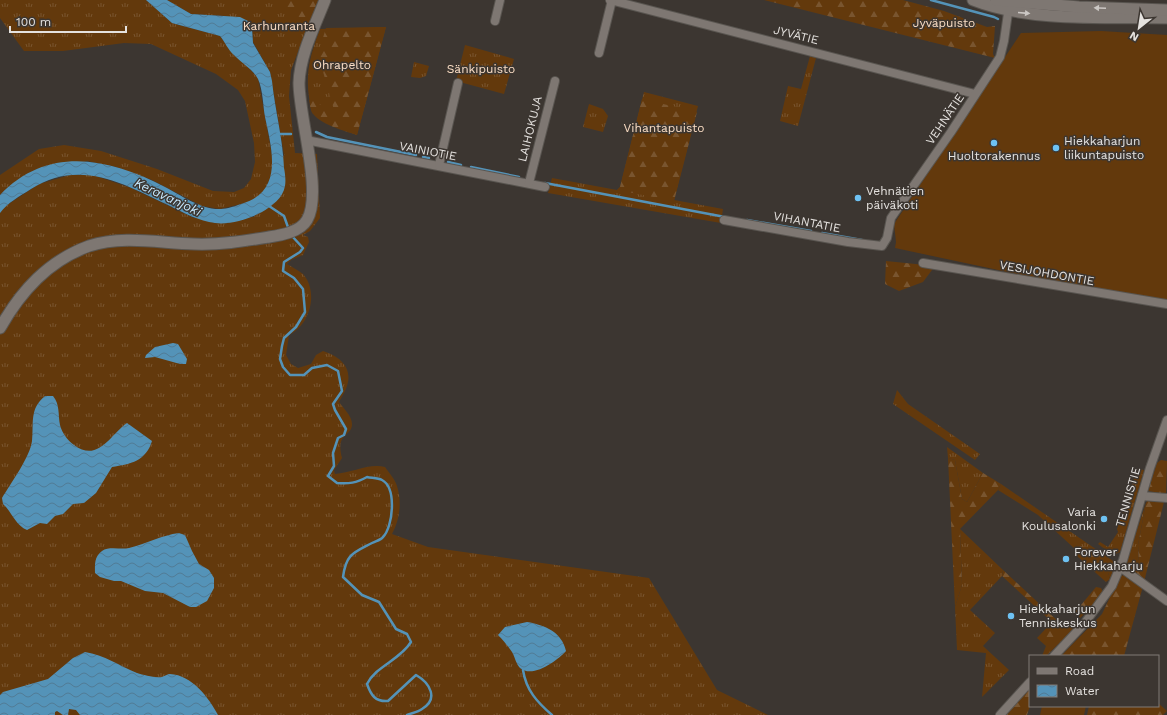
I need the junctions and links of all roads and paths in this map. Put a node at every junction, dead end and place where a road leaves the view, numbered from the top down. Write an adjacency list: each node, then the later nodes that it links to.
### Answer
1 (325, 0): 14 (street)
2 (500, 0): 9 (street)
3 (611, 0): 10 (street); 13 (street, JYVÄTIE)
4 (973, 0): 6 (street)
5 (996, 0): 6 (street)
6 (1010, 4): 7 (street, one-way to 6); 8 (street, one-way to 8); 13 (street, VEHNÄTIE)
7 (1167, 10)
8 (1167, 18)
9 (495, 21)
10 (598, 52)
11 (555, 81): 16 (street, LAIHOKUJA)
12 (458, 83): 15 (street)
13 (975, 94): 19 (street, VEHNÄTIE)
14 (306, 140): 15 (street, VAINIOTIE); 22 (street)
15 (439, 165): 16 (street, VAINIOTIE)
16 (529, 183): 17 (street, VAINIOTIE)
17 (545, 187)
18 (724, 220): 19 (street, VIHANTATIE)
19 (884, 243)
20 (923, 263): 21 (street, VESIJOHDONTIE)
21 (1167, 304)
22 (0, 328)
23 (1167, 420): 24 (street, TENNISTIE)
24 (1142, 496): 25 (street); 26 (street, TENNISTIE)
25 (1167, 498)
26 (1120, 567): 27 (street); 28 (street, TENNISTIE)
27 (1167, 601)
28 (1055, 655)
29 (1029, 683): 30 (street)
30 (1000, 715)

